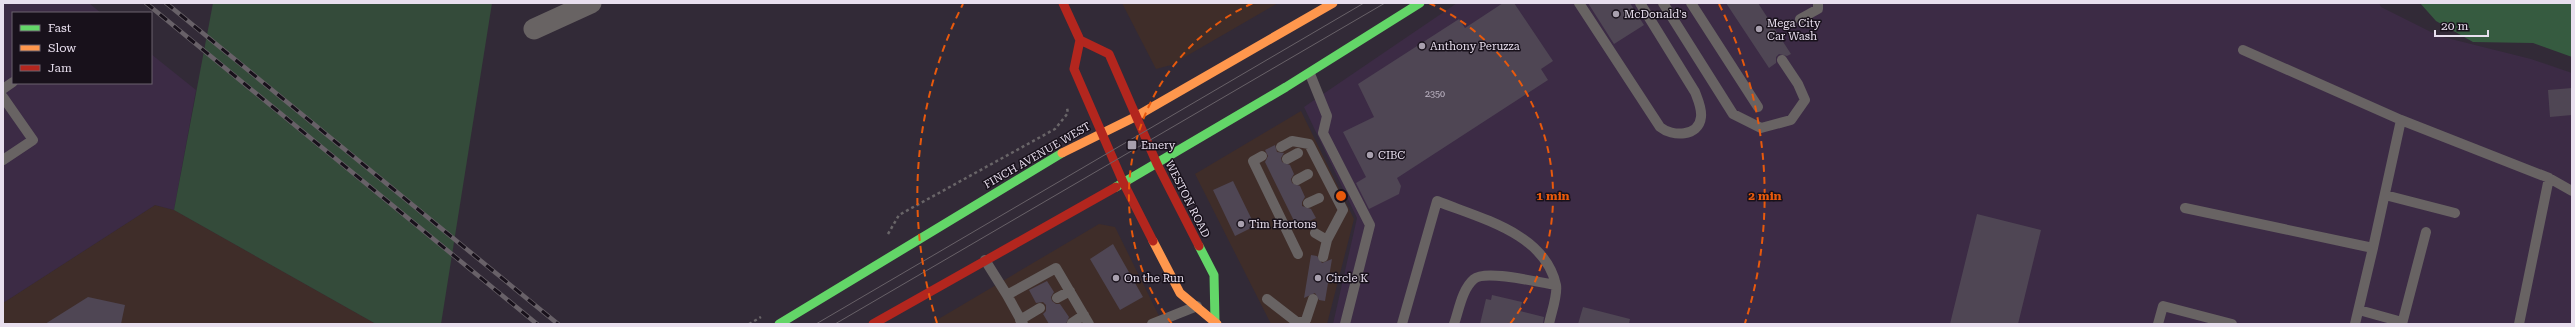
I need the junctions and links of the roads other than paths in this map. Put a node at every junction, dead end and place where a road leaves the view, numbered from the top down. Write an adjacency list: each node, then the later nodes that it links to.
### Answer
1 (591, 3): 11 (street)
2 (1063, 3): 12 (main road)
3 (1333, 3): 20 (main road, FINCH AVENUE WEST)
4 (1420, 3): 15 (main road)
5 (1579, 3): 6 (lane)
6 (1640, 3)
7 (1663, 3): 14 (lane)
8 (1691, 3): 19 (lane)
9 (1818, 3): 10 (lane)
10 (1800, 19)
11 (534, 29)
12 (1080, 40): 20 (main road, WESTON ROAD); 22 (main road, WESTON ROAD)
13 (2244, 50): 21 (lane)
14 (1782, 60)
15 (1310, 74): 28 (main road); 65 (lane)
16 (12, 83): 17 (lane)
17 (3, 89)
18 (3, 96): 27 (lane)
19 (1758, 107)
20 (1136, 116): 22 (main road, FINCH AVENUE WEST); 28 (main road, WESTON ROAD)
21 (2400, 120): 30 (lane); 34 (lane)
22 (1103, 132): 32 (main road, WESTON ROAD); 62 (main road, FINCH AVENUE WEST)
23 (1281, 147): 43 (lane)
24 (1298, 153): 26 (lane)
25 (1262, 156): 40 (lane)
26 (1287, 159)
27 (3, 160)
28 (1157, 164): 32 (main road); 60 (main road, WESTON ROAD)
29 (1308, 174): 31 (lane)
30 (2549, 178): 33 (lane); 72 (lane)
31 (1297, 180)
32 (1123, 182): 47 (main road); 54 (main road, WESTON ROAD)
33 (2572, 191)
34 (2385, 195): 39 (lane); 44 (lane)
35 (1319, 198): 36 (lane)
36 (1308, 203)
37 (2185, 208): 44 (lane)
38 (1290, 212): 40 (lane)
39 (2456, 213)
40 (1280, 217): 45 (lane)
41 (2426, 232): 61 (lane)
42 (1315, 234): 43 (lane)
43 (1327, 240): 46 (lane)
44 (2373, 248): 56 (lane)
45 (1298, 254)
46 (1323, 258)
47 (985, 260): 50 (lane); 63 (main road)
48 (1556, 285): 66 (lane); 67 (lane); 68 (lane)
49 (1070, 291): 50 (lane); 51 (lane); 57 (lane)
50 (1007, 295): 58 (lane)
51 (1057, 298)
52 (1267, 299): 53 (lane)
53 (1313, 299)
54 (1197, 306): 60 (main road, WESTON ROAD); 64 (lane)
55 (1040, 308): 58 (lane)
56 (2359, 310): 61 (lane); 71 (lane)
57 (1087, 320): 59 (lane)
58 (1021, 322)
59 (1072, 322)
60 (1216, 322)
61 (2402, 323)
62 (779, 324)
63 (873, 324)
64 (1152, 324)
65 (1345, 324)
66 (1402, 324)
67 (1454, 324)
68 (1549, 324)
69 (2158, 324): 70 (lane)
70 (2232, 324)
71 (2355, 324)
72 (2519, 324)

